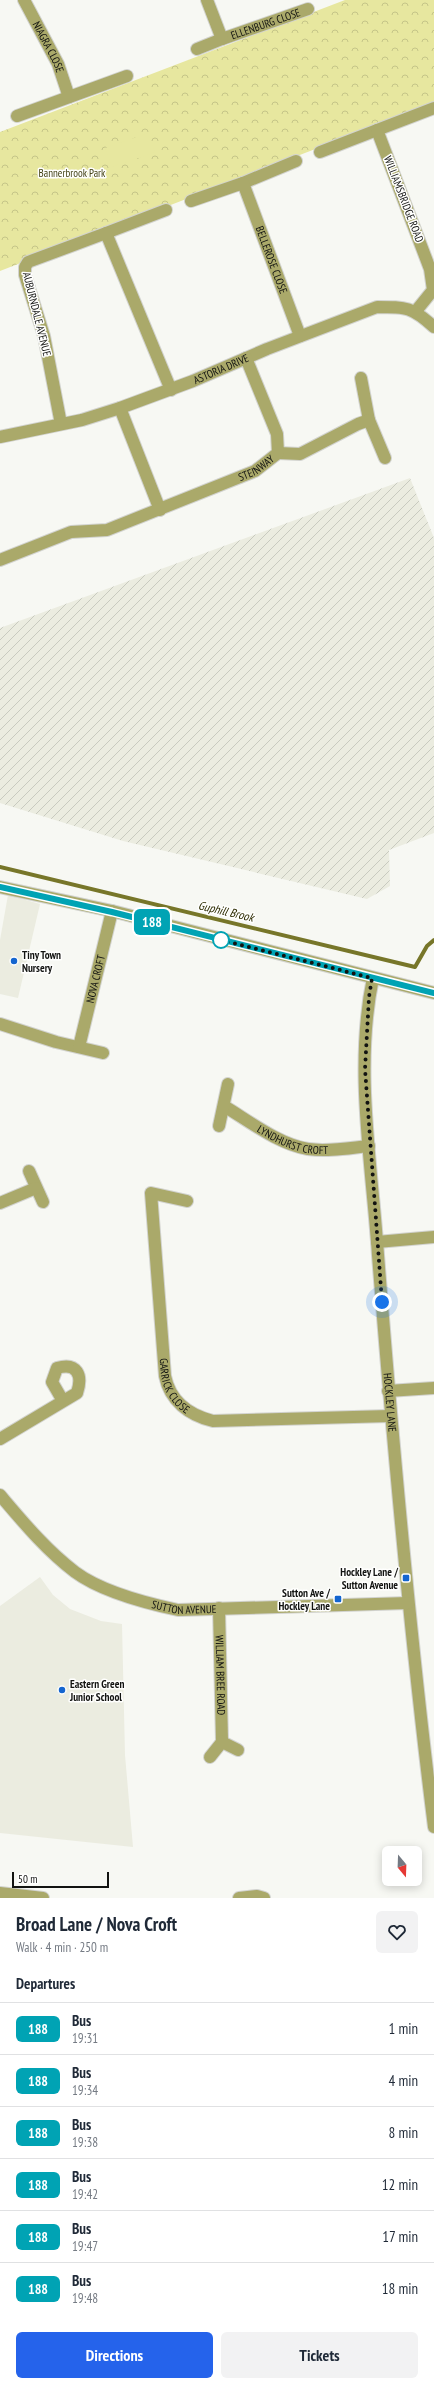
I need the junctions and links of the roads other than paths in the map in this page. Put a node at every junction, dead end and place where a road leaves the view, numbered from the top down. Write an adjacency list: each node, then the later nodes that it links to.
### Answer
1 (24, 0): 7 (street, NIAGRA CLOSE)
2 (207, 0): 4 (street, ELLENBURG CLOSE)
3 (308, 9): 4 (street, ELLENBURG CLOSE)
4 (222, 39): 5 (street, ELLENBURG CLOSE)
5 (198, 49)
6 (127, 76): 7 (street)
7 (69, 96): 9 (street)
8 (434, 108): 10 (street)
9 (17, 116)
10 (377, 130): 11 (street); 17 (street, WILLIAMSBRIDGE ROAD)
11 (320, 152)
12 (296, 161): 13 (street)
13 (243, 183): 14 (street); 20 (street, BELLEROSE CLOSE)
14 (191, 201)
15 (166, 210): 16 (street, AUBURNDALE AVENUE)
16 (106, 233): 23 (street); 26 (street, AUBURNDALE AVENUE)
17 (430, 252): 18 (street, WILLIAMSBRIDGE ROAD)
18 (416, 311): 19 (street); 20 (street, ASTORIA DRIVE)
19 (434, 327)
20 (300, 336): 21 (street, ASTORIA DRIVE)
21 (246, 358): 23 (street, ASTORIA DRIVE); 28 (street, STEINWAY)
22 (361, 378): 25 (street)
23 (171, 390): 24 (street, ASTORIA DRIVE)
24 (120, 408): 26 (street, ASTORIA DRIVE); 30 (street)
25 (370, 420): 28 (street); 29 (street)
26 (61, 424): 27 (street, ASTORIA DRIVE)
27 (0, 437)
28 (278, 453): 30 (street, STEINWAY)
29 (385, 458)
30 (160, 510): 31 (street, STEINWAY)
31 (0, 560)
32 (0, 887): 33 (street)
33 (112, 912): 34 (street); 37 (street, NOVA CROFT)
34 (372, 978): 35 (street); 42 (street, HOCKLEY LANE)
35 (434, 993)
36 (0, 1024): 37 (street)
37 (79, 1047): 38 (street)
38 (103, 1053)
39 (228, 1084): 40 (street)
40 (224, 1106): 41 (street); 42 (street, LYNDHURST CROFT)
41 (219, 1126)
42 (369, 1146): 49 (street, HOCKLEY LANE)
43 (29, 1171): 44 (street)
44 (36, 1188): 45 (street); 47 (street)
45 (43, 1202)
46 (187, 1202): 53 (street, GARRICK CLOSE)
47 (0, 1203)
48 (434, 1236): 49 (street)
49 (377, 1242): 51 (street, HOCKLEY LANE)
50 (434, 1388): 51 (street)
51 (388, 1391): 53 (street, HOCKLEY LANE)
52 (63, 1401): 54 (street)
53 (390, 1416): 56 (street, HOCKLEY LANE)
54 (0, 1439)
55 (0, 1495): 57 (street, SUTTON AVENUE)
56 (408, 1603): 57 (street, SUTTON AVENUE); 61 (street, HOCKLEY LANE)
57 (219, 1608): 58 (street, WILLIAM BREE ROAD)
58 (222, 1742): 59 (street); 60 (street)
59 (238, 1750)
60 (210, 1757)
61 (434, 1827)
62 (0, 1893): 63 (street)
63 (43, 1898)
64 (239, 1898): 65 (street)
65 (264, 1898)

